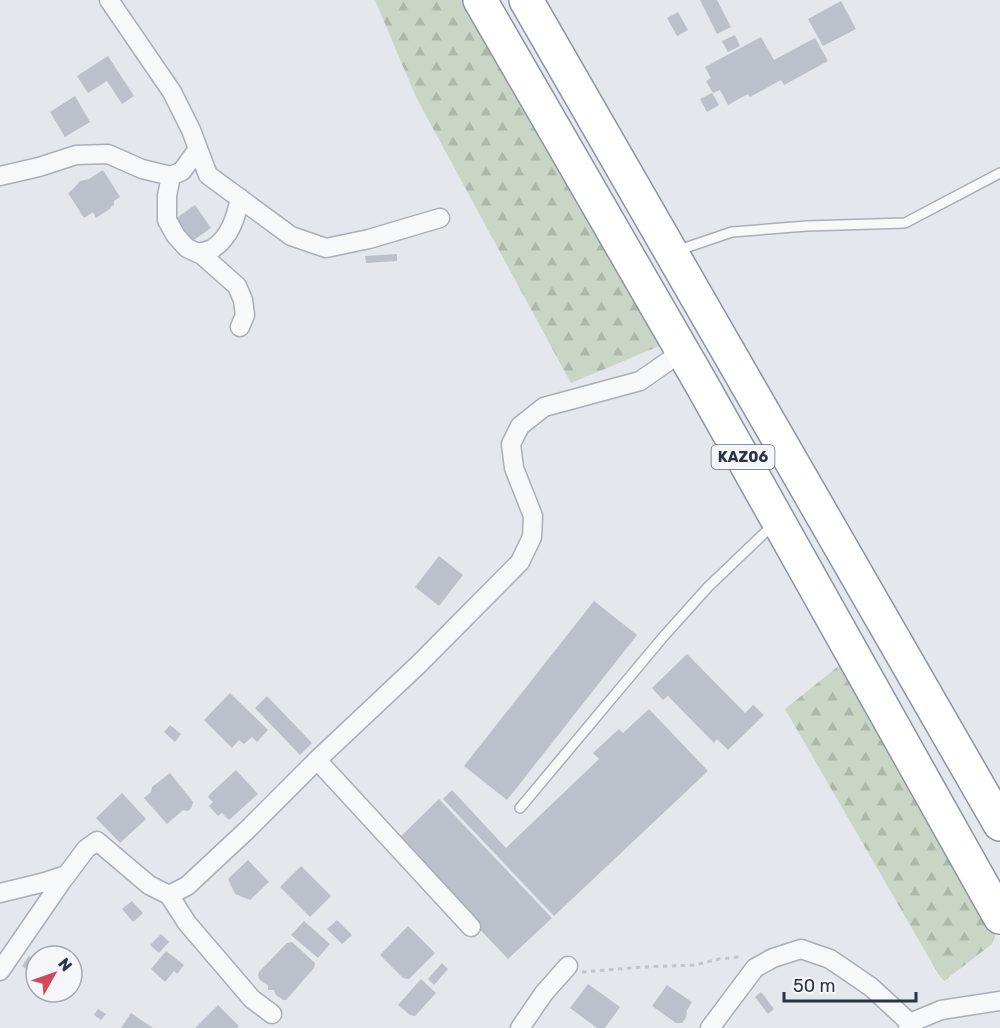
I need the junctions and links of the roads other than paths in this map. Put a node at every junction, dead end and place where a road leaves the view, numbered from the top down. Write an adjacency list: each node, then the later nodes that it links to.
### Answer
1 (109, 0): 4 (street)
2 (480, 0): 13 (highway, KАZ06)
3 (526, 0): 10 (highway, KАZ06)
4 (198, 149): 7 (street); 8 (street)
5 (1000, 173): 10 (lane)
6 (0, 176): 7 (street)
7 (171, 176): 11 (street)
8 (240, 198): 9 (street); 11 (street)
9 (440, 218)
10 (671, 252): 17 (highway, KАZ06)
11 (198, 254): 12 (street)
12 (240, 327)
13 (683, 351): 14 (highway, KАZ06); 15 (street)
14 (779, 521): 16 (lane); 21 (highway, KАZ06)
15 (317, 760): 20 (street); 22 (street)
16 (520, 808)
17 (998, 818)
18 (66, 875): 19 (street); 20 (street); 24 (street)
19 (0, 893)
20 (169, 895): 26 (street)
21 (1000, 917)
22 (471, 927)
23 (565, 969): 28 (street)
24 (0, 971)
25 (1000, 1001): 27 (street)
26 (272, 1014)
27 (909, 1026): 29 (street)
28 (520, 1028)
29 (710, 1028)

